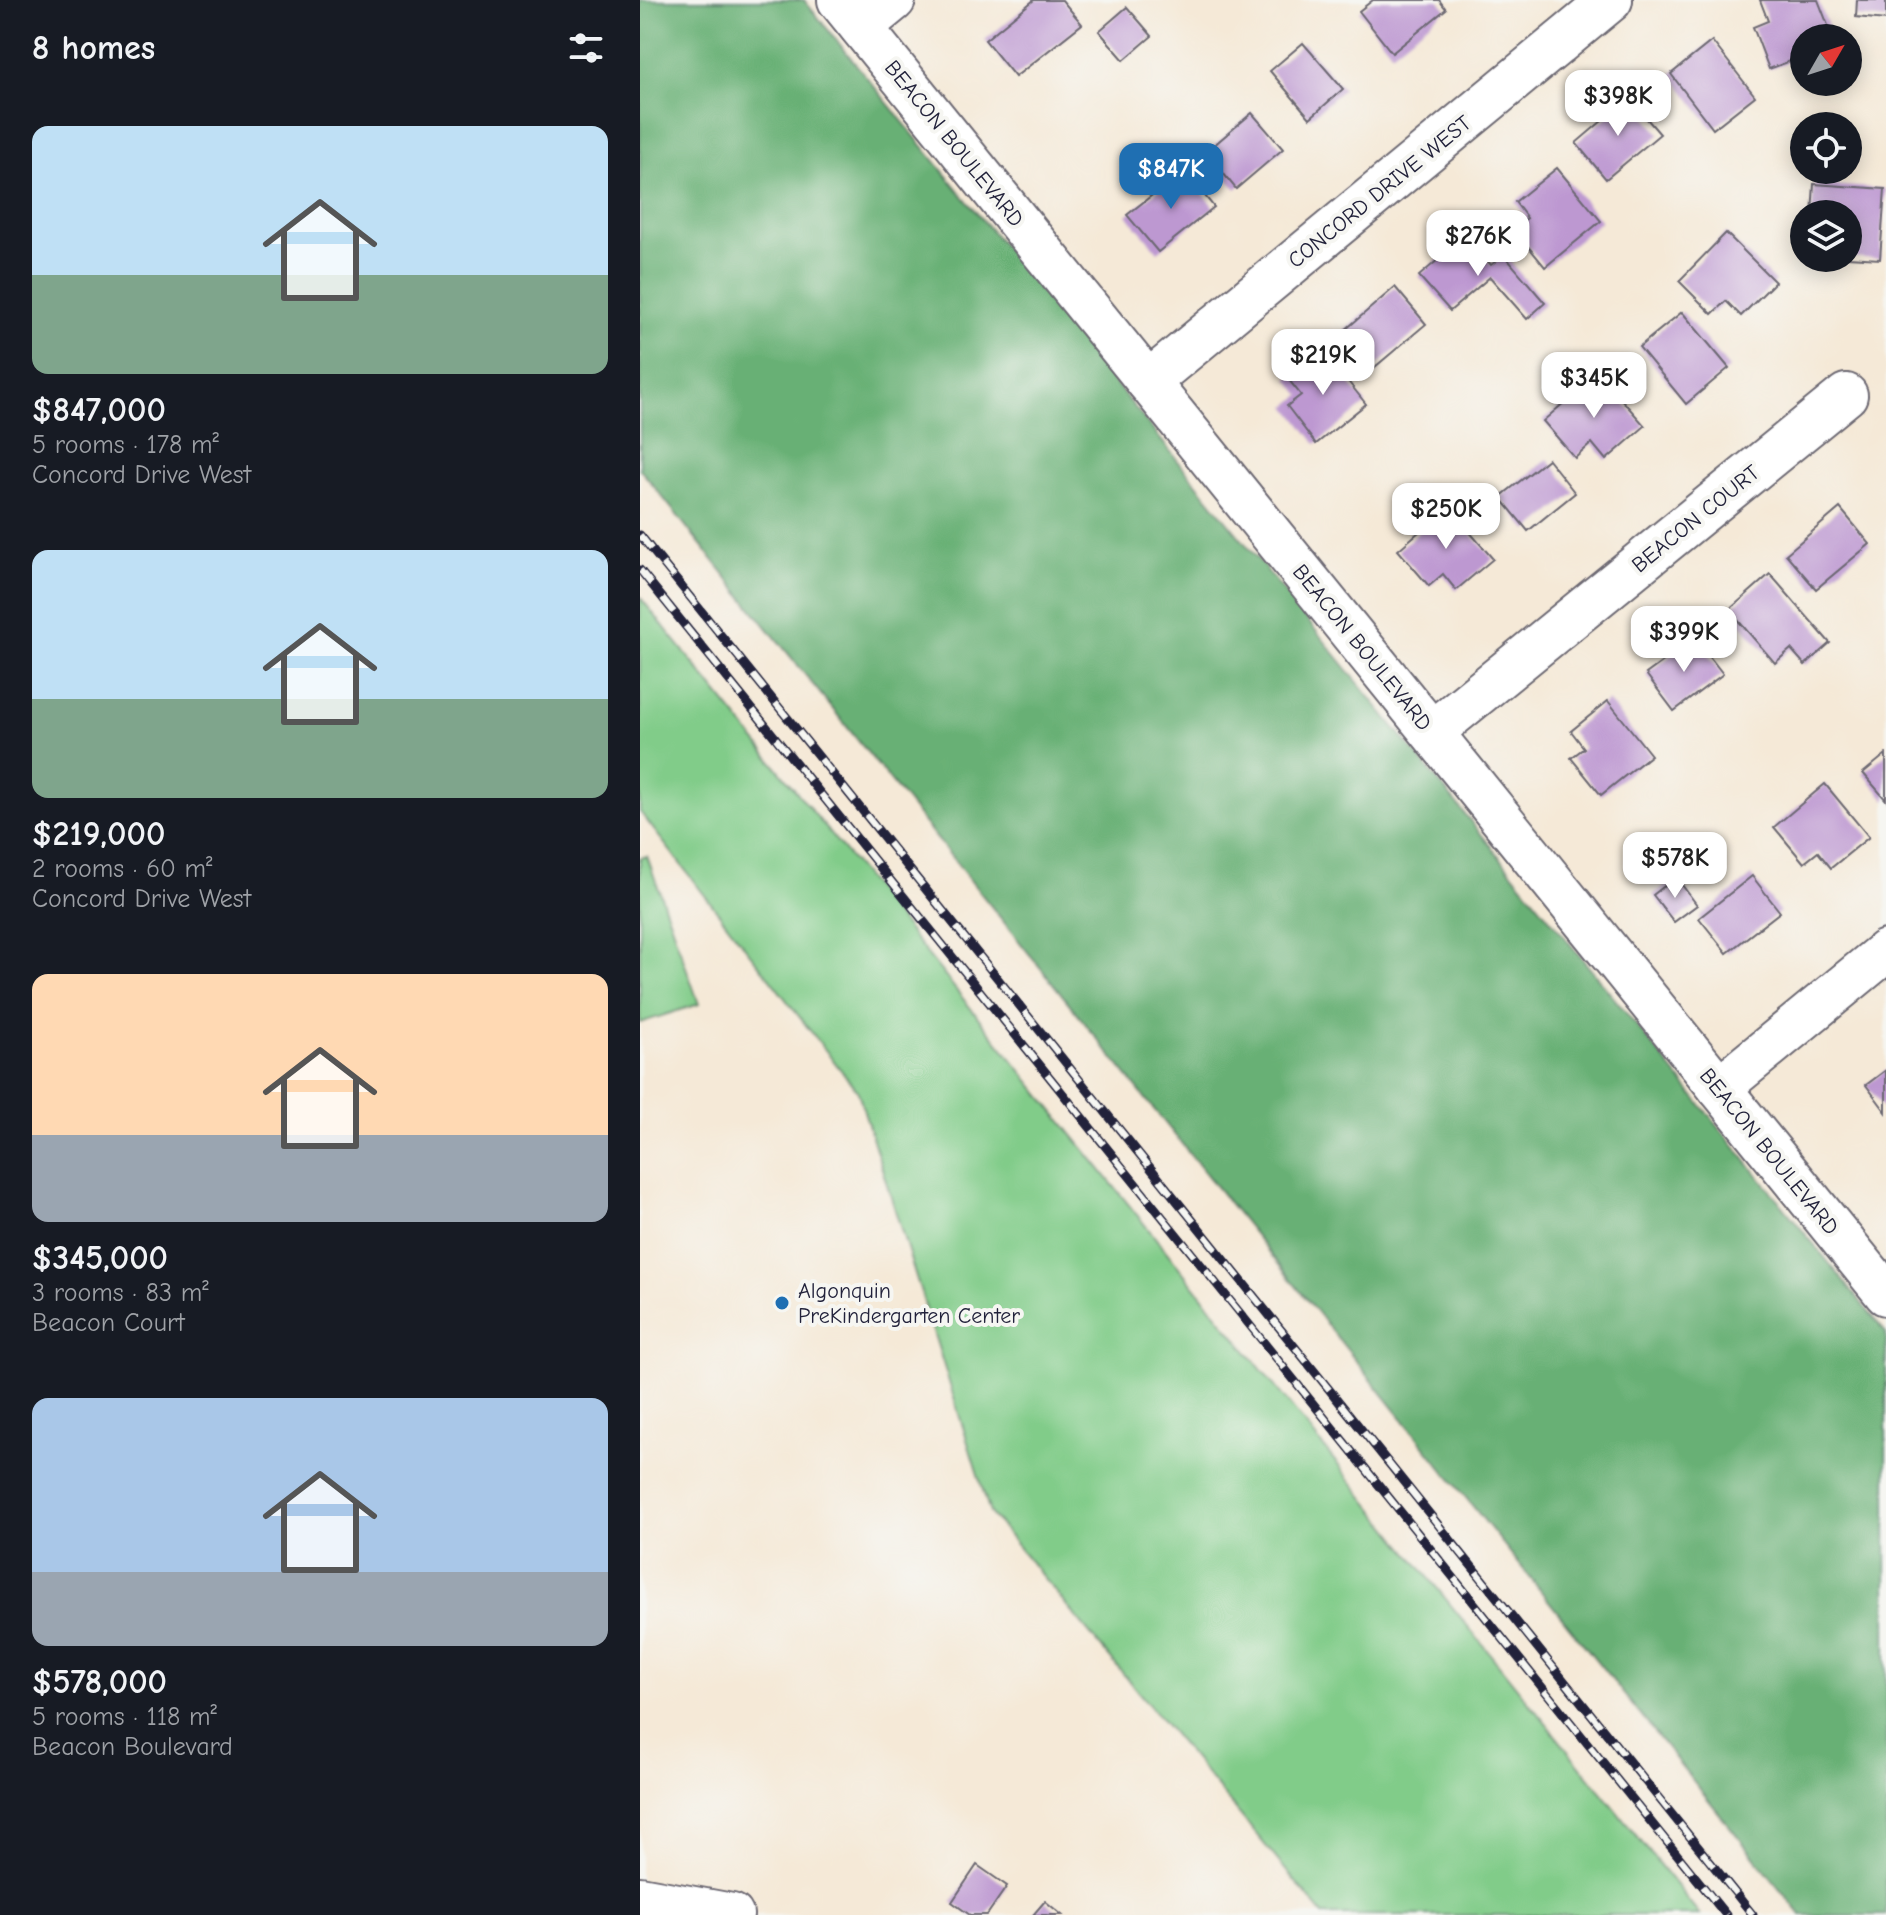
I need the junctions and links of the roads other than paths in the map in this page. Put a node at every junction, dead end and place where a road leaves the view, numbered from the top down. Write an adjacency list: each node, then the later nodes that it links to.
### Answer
1 (894, 0): 3 (street)
2 (1611, 0): 4 (street, CONCORD DRIVE WEST)
3 (850, 14): 4 (street, BEACON BOULEVARD)
4 (1148, 382): 6 (street, BEACON BOULEVARD)
5 (1846, 395): 6 (street, BEACON COURT)
6 (1432, 732): 8 (street, BEACON BOULEVARD)
7 (1886, 951): 8 (street)
8 (1719, 1088): 9 (street, BEACON BOULEVARD)
9 (1886, 1294)
10 (640, 1898): 11 (street)
11 (732, 1915)

